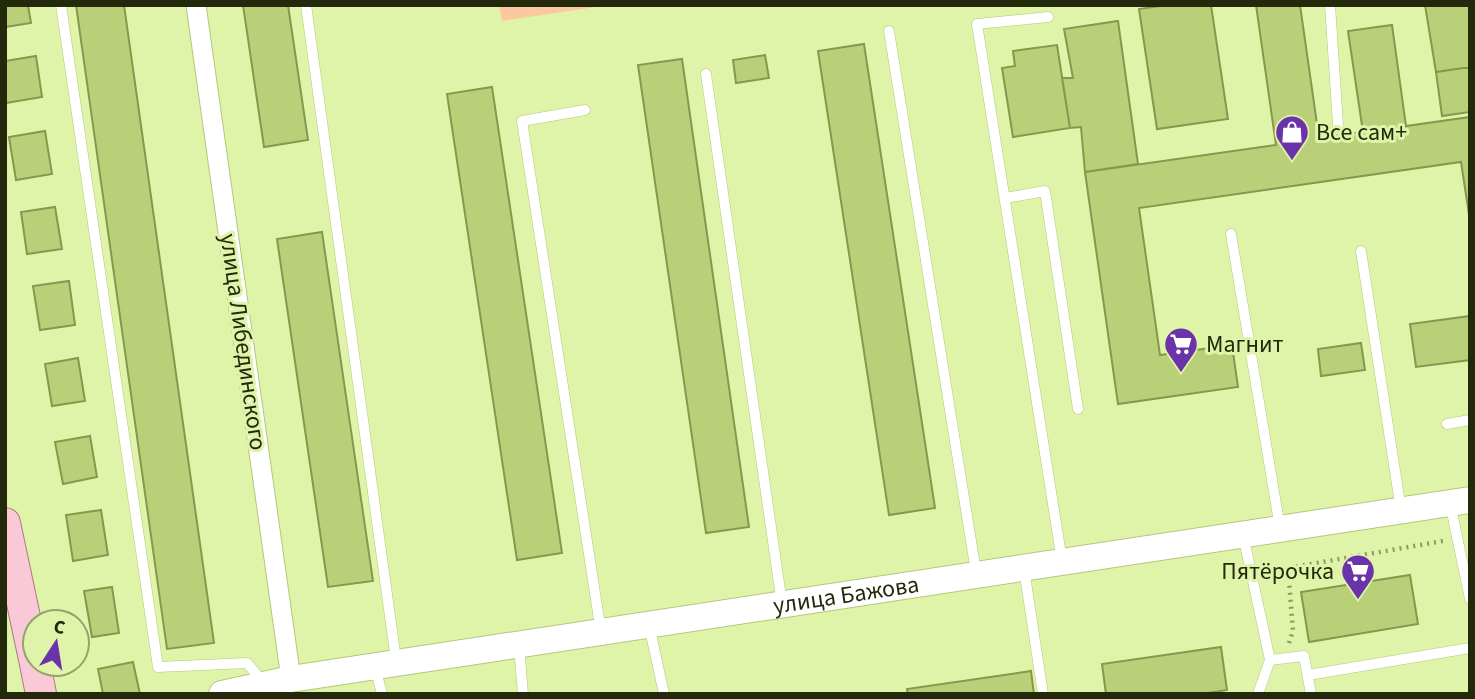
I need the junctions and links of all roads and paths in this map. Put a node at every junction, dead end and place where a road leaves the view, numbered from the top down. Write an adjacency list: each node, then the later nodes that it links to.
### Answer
1 (61, 5): 36 (lane)
2 (196, 5): 36 (street, улица Либединского)
3 (306, 5): 34 (lane)
4 (1330, 5): 9 (lane)
5 (1048, 17): 10 (lane)
6 (889, 31): 24 (lane)
7 (706, 74): 26 (lane)
8 (586, 110): 29 (lane)
9 (1338, 125)
10 (1005, 198): 13 (lane); 22 (lane)
11 (1231, 234): 19 (lane)
12 (1361, 251): 17 (lane)
13 (1078, 409)
14 (1470, 420): 15 (lane)
15 (1447, 424)
16 (1460, 502): 17 (street, улица Бажова); 21 (lane)
17 (1402, 510): 19 (street, улица Бажова)
18 (5, 523): 27 (main road)
19 (1280, 529): 20 (street, улица Бажова)
20 (1243, 535): 22 (street, улица Бажова); 32 (lane)
21 (1457, 538): 25 (lane); 33 (path)
22 (1062, 561): 23 (street, улица Бажова)
23 (1024, 568): 24 (street, улица Бажова); 41 (lane)
24 (976, 576): 26 (street, улица Бажова)
25 (1470, 599)
26 (782, 605): 28 (street, улица Бажова)
27 (23, 608)
28 (649, 625): 29 (street, улица Бажова); 40 (lane)
29 (601, 632): 30 (street, улица Бажова)
30 (519, 645): 34 (street, улица Бажова); 39 (lane)
31 (1470, 648): 35 (lane)
32 (1270, 660): 33 (lane); 42 (lane)
33 (1283, 660): 35 (lane)
34 (386, 665): 36 (street, улица Бажова); 38 (lane)
35 (1308, 676): 43 (lane)
36 (277, 686): 37 (street, улица Бажова)
37 (222, 694)
38 (382, 694)
39 (523, 694)
40 (664, 694)
41 (1043, 694)
42 (1258, 694)
43 (1311, 694)

